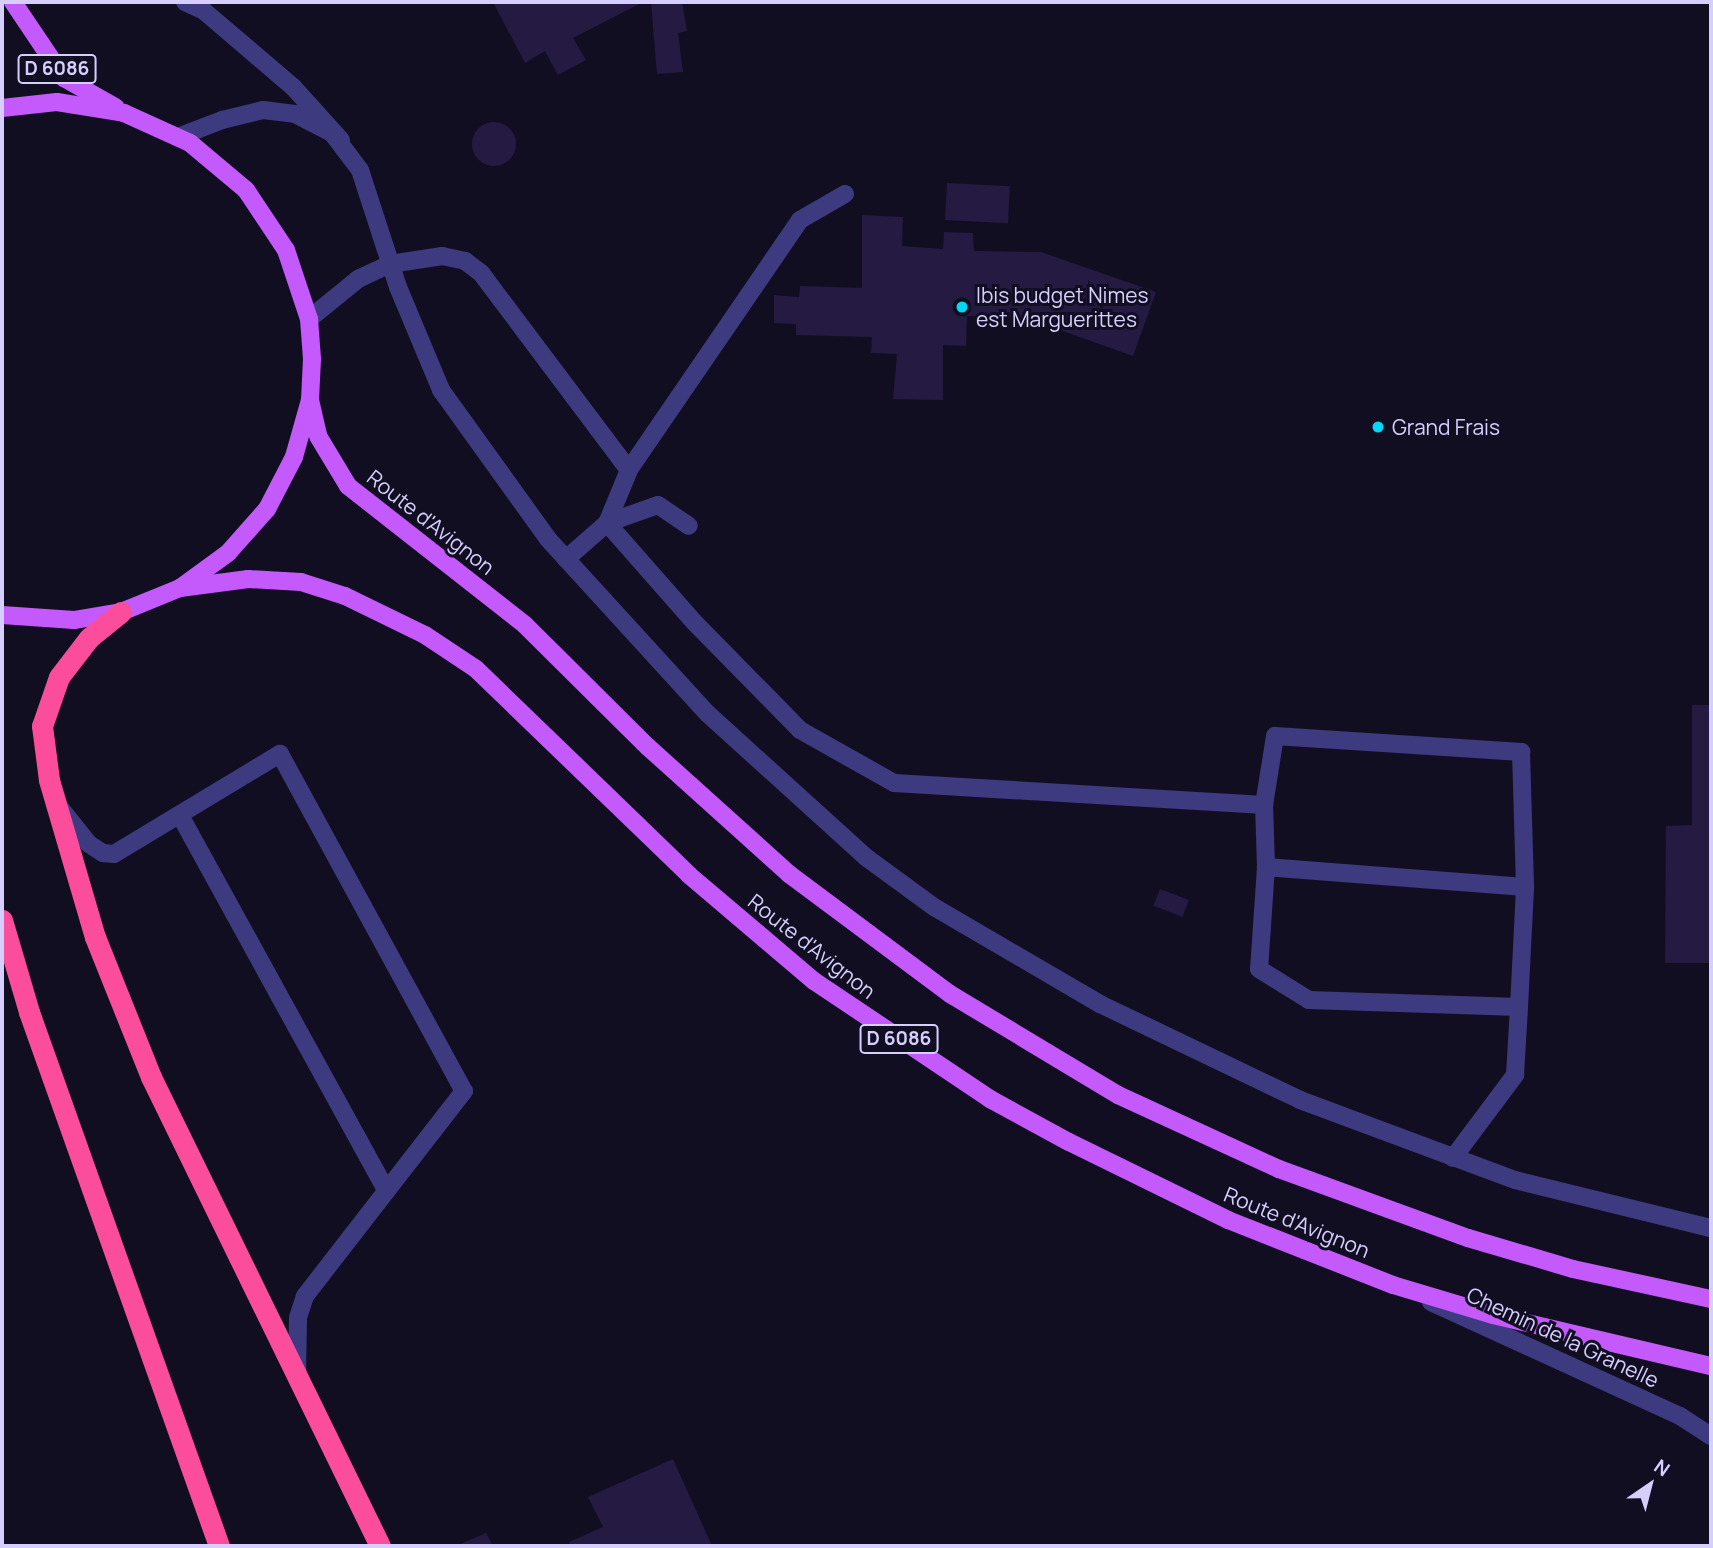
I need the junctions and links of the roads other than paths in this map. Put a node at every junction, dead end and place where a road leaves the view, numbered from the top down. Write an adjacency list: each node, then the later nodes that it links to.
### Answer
1 (13, 2): 4 (main road, D 6086)
2 (185, 2): 6 (street)
3 (2, 108): 4 (main road)
4 (124, 113): 5 (main road)
5 (178, 137): 6 (street); 9 (main road)
6 (349, 151): 8 (street)
7 (845, 194): 11 (street)
8 (390, 264): 9 (street); 11 (street); 14 (street)
9 (309, 319): 10 (main road)
10 (310, 400): 15 (main road); 29 (main road, Route d'Avignon / D 6086)
11 (629, 470): 12 (street)
12 (607, 523): 13 (street); 14 (street); 19 (street)
13 (688, 527)
14 (566, 559): 25 (street)
15 (180, 588): 16 (main road); 28 (main road, Route d'Avignon / D 6086)
16 (121, 612): 17 (main road); 18 (highway)
17 (2, 615)
18 (55, 801): 20 (street); 31 (highway)
19 (1264, 805): 21 (street); 22 (street)
20 (181, 817): 26 (street); 26 (street)
21 (1266, 867): 22 (street); 24 (street)
22 (1525, 887): 24 (street)
23 (2, 920): 33 (highway)
24 (1519, 1007): 25 (street)
25 (1453, 1158): 27 (street)
26 (385, 1188): 31 (street)
27 (1711, 1228)
28 (1393, 1285): 30 (main road, Route d'Avignon / D 6086); 32 (street, Chemin de la Granelle)
29 (1711, 1299)
30 (1711, 1366)
31 (297, 1382): 34 (highway)
32 (1711, 1437)
33 (219, 1546)
34 (380, 1546)

